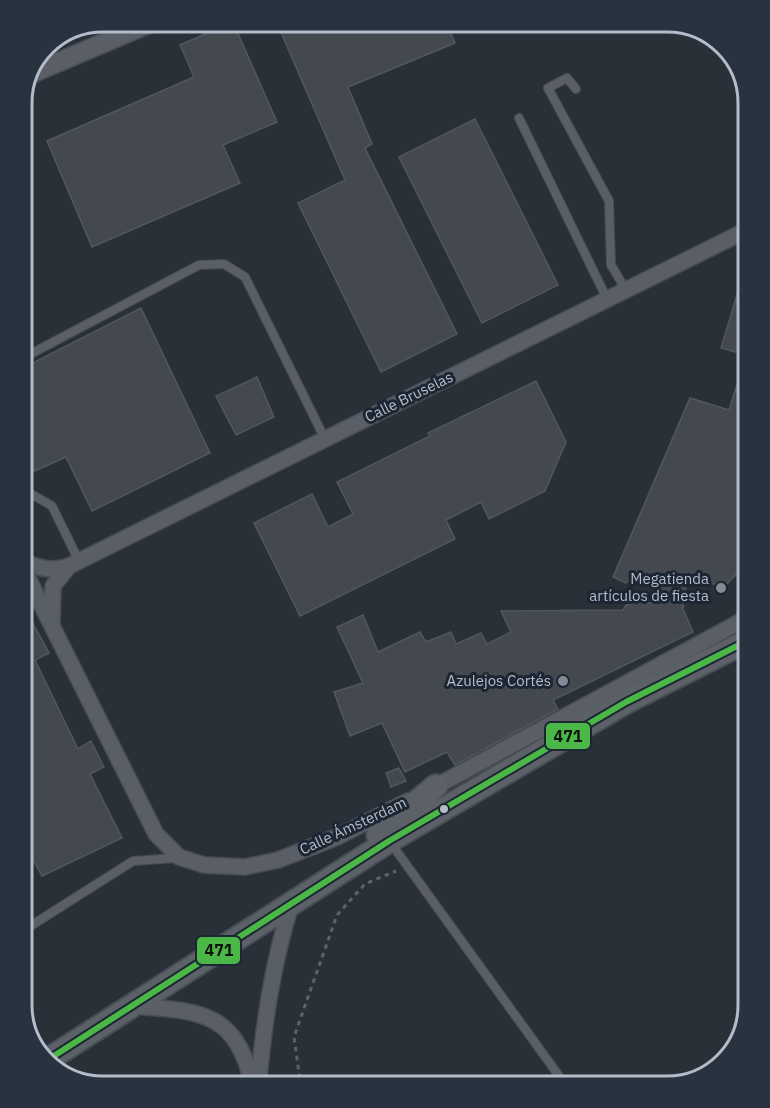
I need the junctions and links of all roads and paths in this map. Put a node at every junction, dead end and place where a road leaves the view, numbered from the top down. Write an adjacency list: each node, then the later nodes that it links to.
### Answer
1 (129, 32): 2 (street)
2 (39, 70)
3 (576, 89): 6 (lane)
4 (519, 118): 7 (lane)
5 (738, 234): 6 (street, Calle Bruselas)
6 (626, 290): 7 (street, Calle Bruselas)
7 (607, 299): 9 (street, Calle Bruselas)
8 (32, 353): 9 (lane)
9 (326, 439): 11 (street, Calle Bruselas)
10 (32, 494): 11 (lane)
11 (74, 563): 12 (street); 15 (street)
12 (32, 566)
13 (32, 585): 15 (street)
14 (738, 623): 17 (street, Calle Ámsterdam)
15 (51, 625): 19 (street)
16 (738, 646): 18 (main road)
17 (436, 786): 19 (street, Calle Ámsterdam); 21 (main road)
18 (389, 841): 20 (lane); 21 (main road)
19 (179, 858): 23 (lane)
20 (406, 867): 28 (path); 29 (lane)
21 (312, 891): 22 (main road)
22 (291, 905): 24 (main road); 27 (street)
23 (32, 925)
24 (133, 1006): 25 (main road); 26 (street)
25 (55, 1055)
26 (251, 1076)
27 (259, 1076)
28 (299, 1076)
29 (559, 1076)

